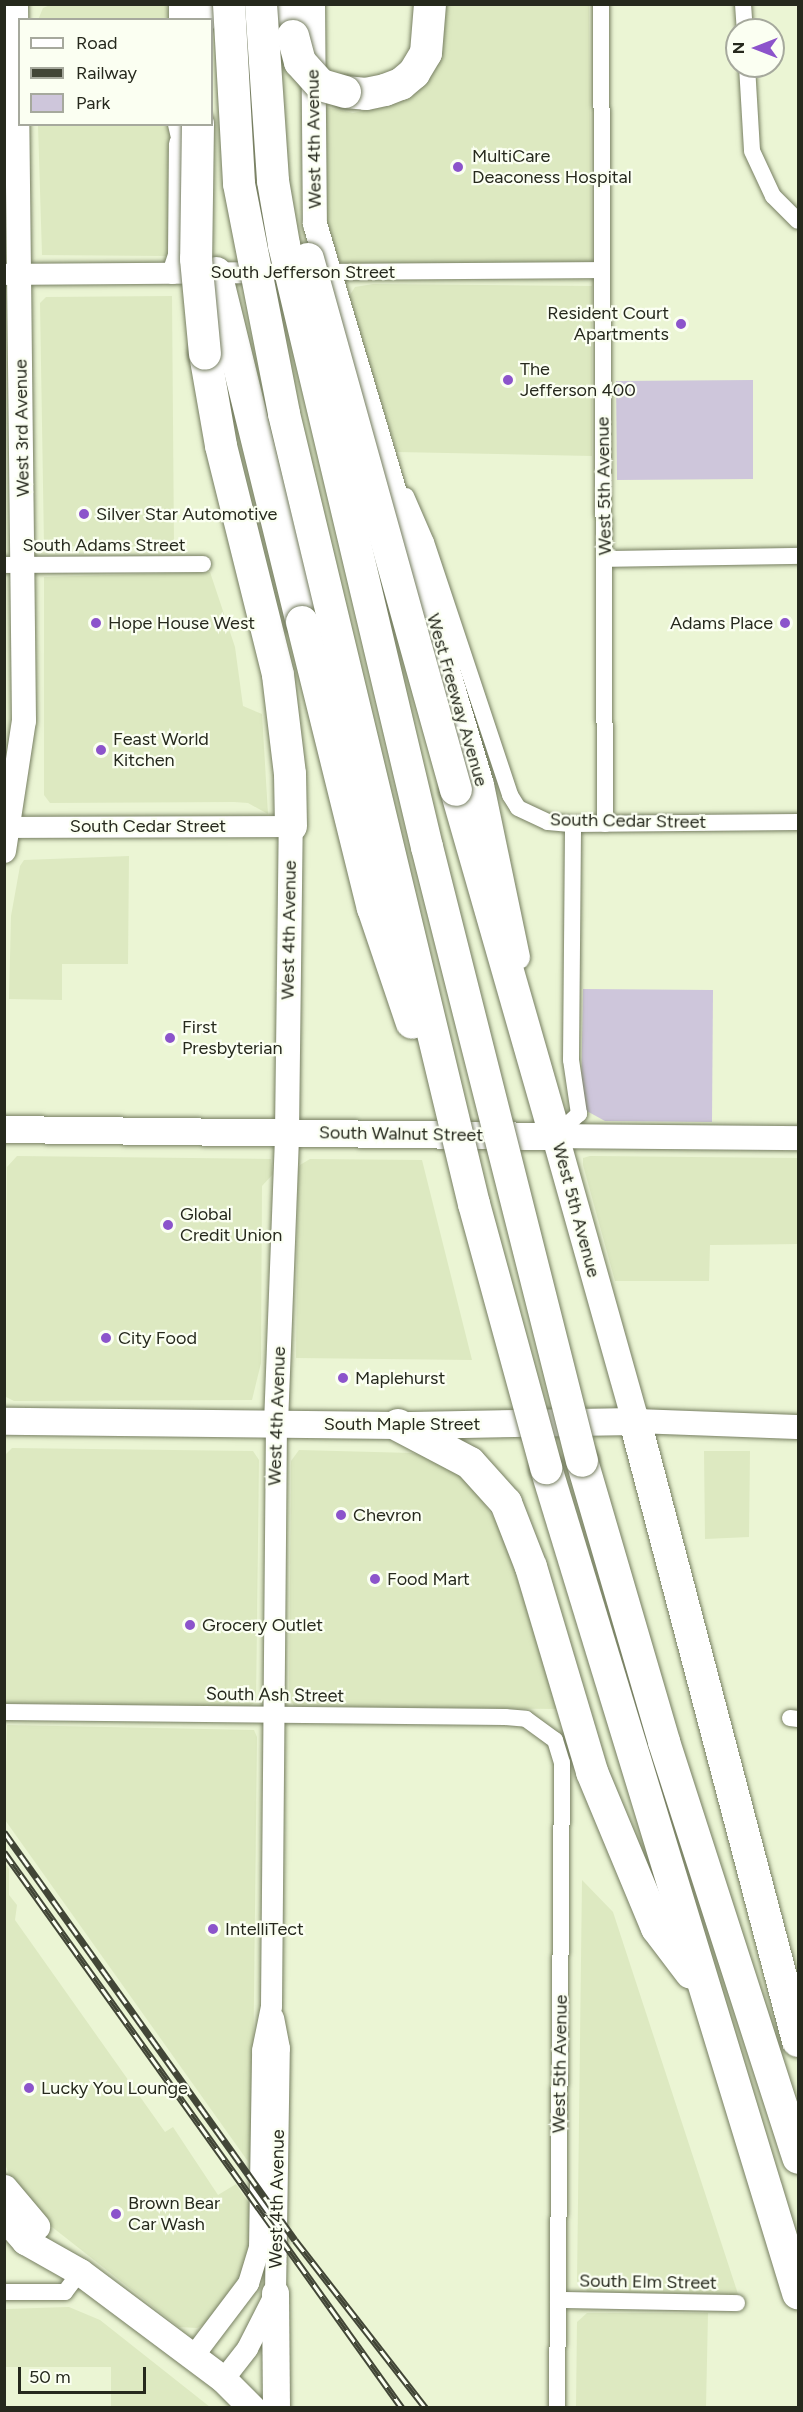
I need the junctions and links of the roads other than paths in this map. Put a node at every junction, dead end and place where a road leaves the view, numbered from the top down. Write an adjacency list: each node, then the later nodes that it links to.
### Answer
1 (16, 4): 16 (main road, West 3rd Avenue)
2 (229, 4): 32 (highway, bridge)
3 (261, 4): 8 (highway, bridge)
4 (290, 4): 6 (highway, bridge)
5 (313, 4): 13 (main road, West 4th Avenue)
6 (430, 4)
7 (602, 4): 12 (street, West 5th Avenue)
8 (261, 51): 30 (highway, bridge); 44 (highway, bridge)
9 (748, 78): 11 (street)
10 (186, 127): 14 (street); 15 (main road); 25 (highway, bridge)
11 (798, 221)
12 (602, 270): 13 (street, South Jefferson Street); 19 (street, West 5th Avenue)
13 (329, 272): 15 (street, South Jefferson Street); 17 (main road, West Freeway Avenue)
14 (172, 273): 15 (street, South Jefferson Street); 16 (street, South Jefferson Street)
15 (216, 273): 32 (highway, bridge)
16 (13, 274): 21 (main road, West 3rd Avenue)
17 (385, 452): 23 (street, South Cedar Street); 30 (main road, West Freeway Avenue)
18 (798, 556): 19 (street)
19 (605, 559): 24 (street, West 5th Avenue)
20 (203, 564): 21 (street, South Adams Street)
21 (14, 565): 26 (main road, West 3rd Avenue)
22 (798, 822): 24 (street, South Cedar Street)
23 (573, 824): 24 (street, South Cedar Street); 30 (street, West 5th Avenue)
24 (605, 824)
25 (291, 826): 26 (street, South Cedar Street); 29 (main road, West 4th Avenue)
26 (7, 827): 27 (main road, West 3rd Avenue)
27 (4, 851)
28 (4, 1129): 29 (main road, South Walnut Street)
29 (287, 1133): 30 (main road, South Walnut Street); 35 (main road, West 4th Avenue)
30 (555, 1136): 31 (main road, South Walnut Street); 34 (main road, West 5th Avenue)
31 (798, 1138)
32 (474, 1204): 41 (highway, bridge)
33 (4, 1420): 35 (main road, South Maple Street)
34 (635, 1421): 36 (main road, South Maple Street); 37 (main road, South Maple Street); 43 (highway)
35 (276, 1424): 36 (main road, South Maple Street); 39 (street, West 4th Avenue)
36 (398, 1425): 41 (highway)
37 (798, 1427)
38 (4, 1712): 39 (street, South Ash Street)
39 (273, 1714): 40 (street, South Ash Street); 42 (street, West 4th Avenue)
40 (543, 1728): 51 (street, West 5th Avenue)
41 (704, 1989): 50 (highway)
42 (271, 2006): 49 (street, West 4th Avenue); 53 (street, West 4th Avenue)
43 (798, 2041)
44 (798, 2158)
45 (4, 2188): 47 (main road)
46 (4, 2217): 47 (main road)
47 (80, 2272): 48 (street); 53 (main road)
48 (4, 2292)
49 (275, 2293): 54 (street, West 4th Avenue); 56 (main road)
50 (798, 2293)
51 (558, 2300): 52 (street, South Elm Street); 57 (street, West 5th Avenue)
52 (737, 2302)
53 (192, 2357): 54 (main road)
54 (223, 2379): 55 (main road)
55 (252, 2408)
56 (276, 2408)
57 (557, 2408)

